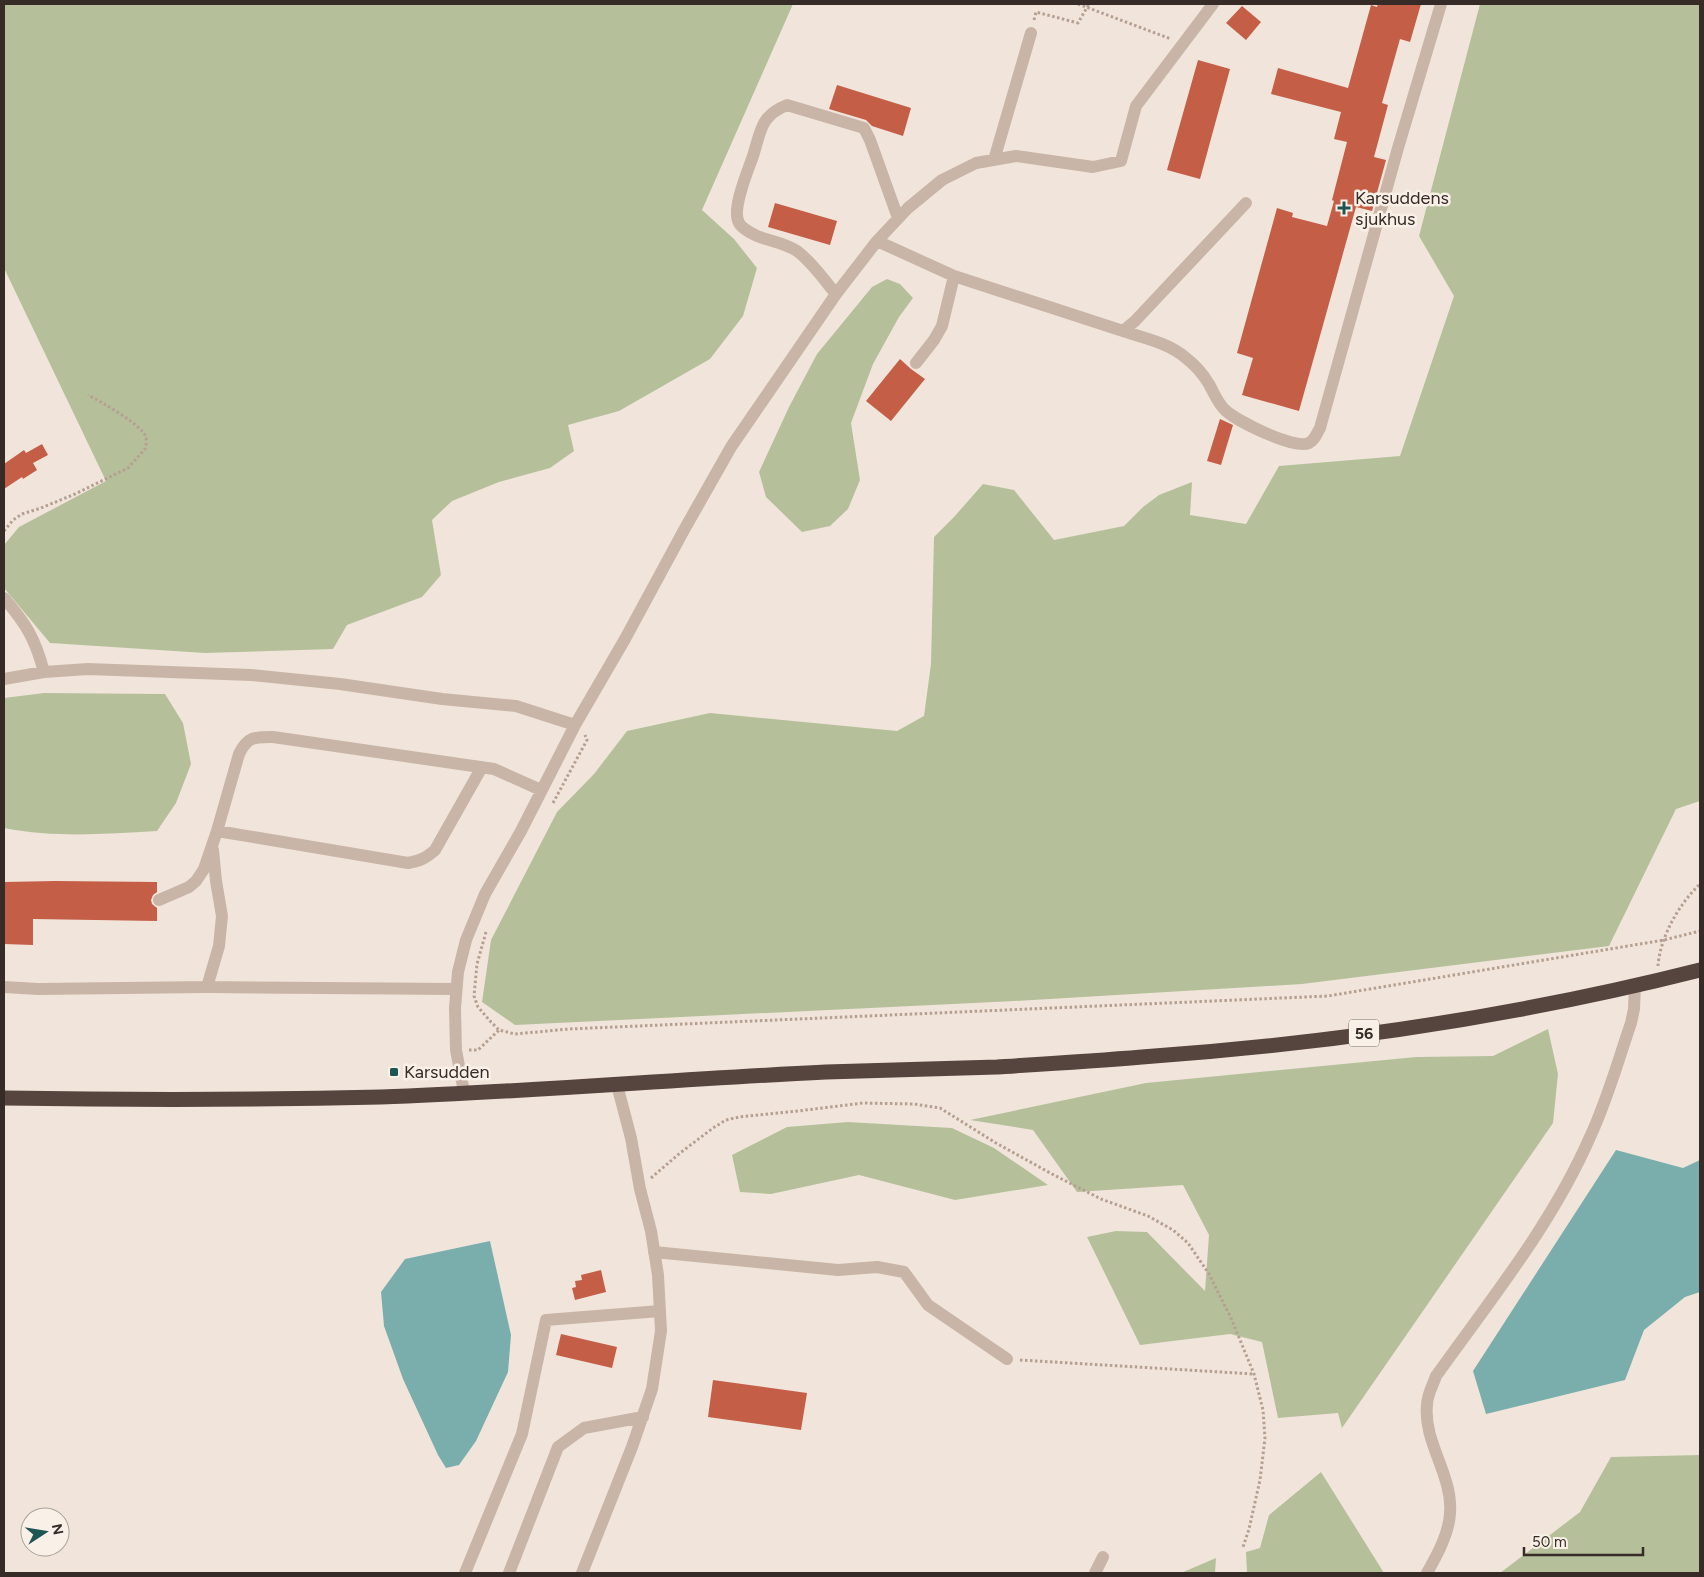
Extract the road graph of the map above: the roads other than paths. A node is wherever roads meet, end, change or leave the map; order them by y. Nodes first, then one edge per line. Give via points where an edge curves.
1 (1213, 4) edge
2 (1441, 4) edge
3 (1032, 33) road end
4 (994, 160) junction
5 (1246, 203) dead end
6 (898, 218) junction
7 (877, 241) junction
8 (954, 276) junction
9 (836, 294) junction
10 (1123, 331) junction
11 (916, 363) dead end
12 (4, 598) edge
13 (44, 672) junction
14 (4, 679) edge
15 (575, 725) junction
16 (482, 767) junction
17 (541, 790) junction
18 (217, 831) junction
19 (213, 845) junction
20 (159, 900) dead end
21 (1700, 970) edge
22 (1635, 986) junction
23 (4, 987) edge
24 (207, 987) junction
25 (456, 989) junction
26 (617, 1085) junction
27 (464, 1092) junction
28 (4, 1098) edge
29 (654, 1252) junction
30 (660, 1311) junction
31 (1007, 1359) road end
32 (642, 1417) junction
33 (1103, 1557) dead end
34 (465, 1573) edge
35 (509, 1573) edge
36 (582, 1573) edge
37 (1095, 1573) edge
38 (1427, 1573) edge

1 - 4 street via 1136,106 1121,161 1093,167 1016,156
2 - 10 street via 1316,437 1303,444 1288,442 1262,431 1226,410 1198,369 1185,357 1169,347
3 - 4 street
4 - 6 street via 976,163 942,180
5 - 10 street
6 - 7 street
6 - 9 street via 864,128 787,106 764,120 739,196 738,222 755,235 796,251
7 - 8 street
7 - 9 street
8 - 10 street
8 - 11 street via 942,326
9 - 15 street via 731,448
12 - 13 street via 28,629
13 - 14 street
13 - 15 street via 88,669 310,681 516,706
15 - 17 street
16 - 17 street
16 - 18 street via 435,850 417,862
16 - 18 street via 256,737 239,754
17 - 25 street via 485,894 466,940
18 - 19 street
19 - 20 street via 196,881
19 - 24 street via 222,916 219,946
21 - 22 highway, 56
22 - 26 highway, 56 via 1432,1024 1231,1049 998,1067 824,1072
22 - 38 street via 1631,1023 1591,1137 1572,1176 1510,1273 1436,1376 1430,1391 1426,1404 1427,1419 1449,1496 1450,1513 1447,1530
23 - 24 street
24 - 25 street
25 - 27 street via 456,1050
26 - 27 highway, 56
26 - 29 street
27 - 28 highway, 56 via 247,1100
29 - 30 street
29 - 31 street via 838,1270 877,1267 904,1272 928,1305
30 - 32 street via 661,1331 652,1389
30 - 34 street via 546,1320 522,1434
32 - 35 street via 584,1428 558,1447
32 - 36 street
33 - 37 street

